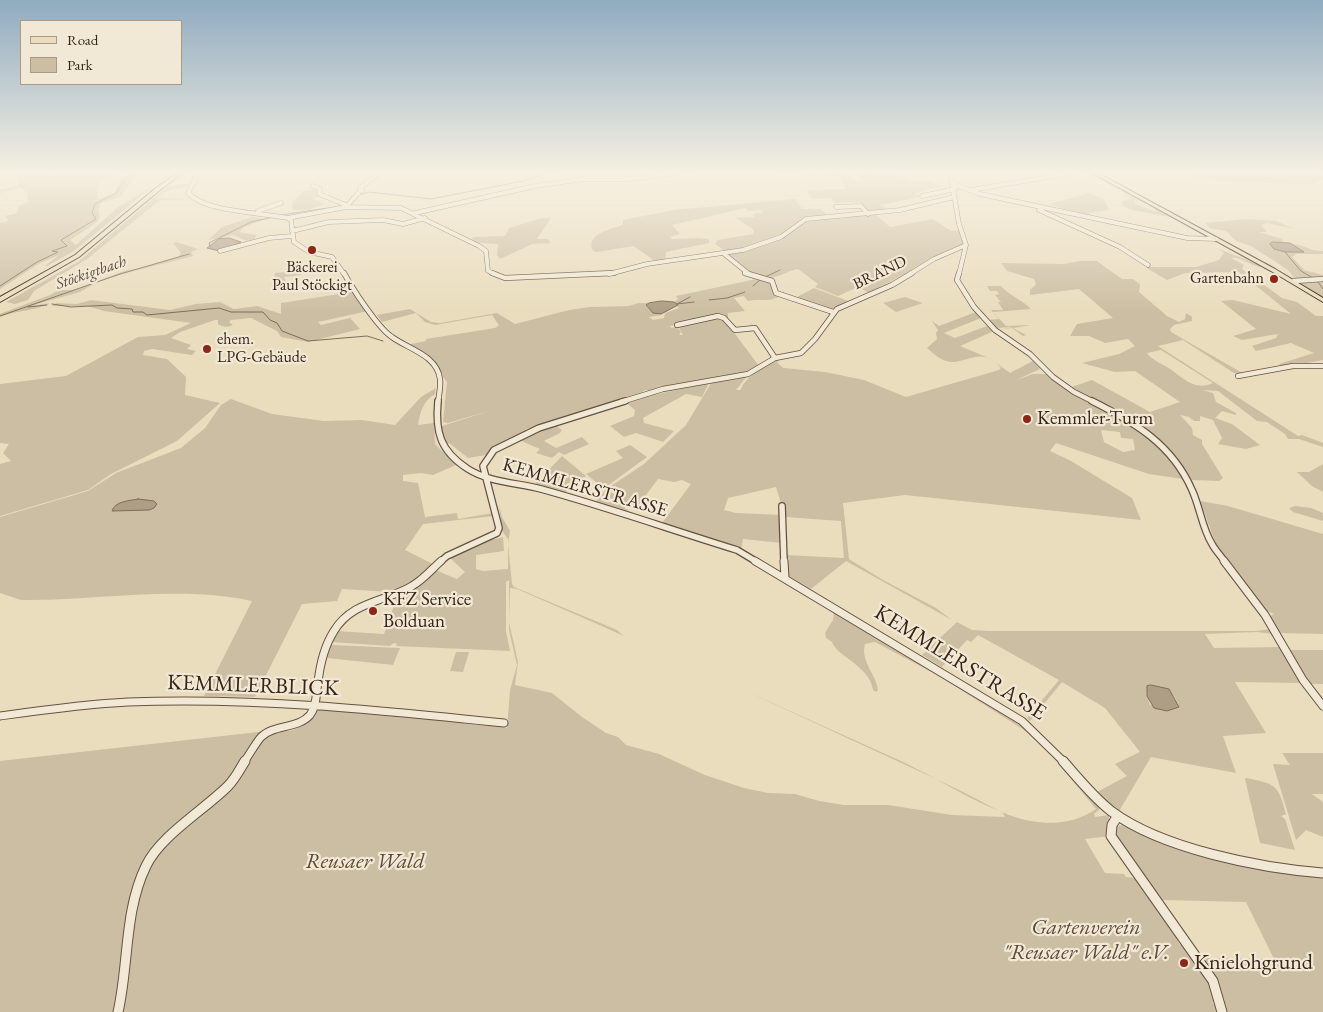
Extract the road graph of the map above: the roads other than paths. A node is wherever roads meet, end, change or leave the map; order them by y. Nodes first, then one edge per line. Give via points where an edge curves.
1 (117, 218) edge
2 (123, 218) edge
3 (288, 218) edge
4 (425, 218) joint
5 (816, 218) edge
6 (959, 218) edge
7 (1059, 218) edge
8 (1093, 218) edge
9 (1178, 218) edge
10 (292, 233) junction
11 (1214, 238) junction
12 (966, 245) junction
13 (220, 251) dead end
14 (723, 252) junction
15 (1148, 265) dead end
16 (1323, 279) edge
17 (1294, 282) junction
18 (0, 298) edge
19 (1323, 300) edge
20 (833, 312) junction
21 (677, 324) dead end
22 (775, 358) junction
23 (1323, 366) edge
24 (1238, 376) dead end
25 (486, 476) junction
26 (782, 506) dead end
27 (785, 578) junction
28 (314, 704) junction
29 (1323, 706) edge
30 (0, 716) edge
31 (504, 724) dead end
32 (1117, 817) junction
33 (1323, 873) edge
34 (118, 1012) edge
35 (1222, 1012) edge

1 - 18 highway via 71,256
2 - 18 highway via 77,256
3 - 10 street
4 - 10 street via 402,224 383,220 329,222
4 - 14 street via 479,246 486,251 488,271 510,278 610,274 648,264
5 - 14 street via 806,219 775,240 751,249
6 - 12 street
7 - 15 street via 1120,247
8 - 11 street via 1195,239
9 - 11 main road
10 - 13 street
10 - 25 street, KEMMLERSTRASSE via 294,242 309,252 337,261 353,290 391,337 430,361 440,378 438,437 443,446 468,469
11 - 17 main road
12 - 20 street, BRAND
12 - 29 street via 957,280 982,317 1074,392 1121,415 1150,434 1168,451 1192,489 1212,542
14 - 20 street via 745,273 772,281 776,293
16 - 17 street
17 - 19 main road
20 - 22 street, BRAND via 808,348
21 - 22 street via 718,316 736,330 755,328
22 - 25 street, BRAND via 755,372 642,395 531,431 488,455 483,466
23 - 24 street via 1294,366
25 - 27 street, KEMMLERSTRASSE via 534,487 720,543
25 - 28 street via 499,528 497,533 447,556 407,589 366,603 351,612 330,636
26 - 27 street
27 - 32 street, KEMMLERSTRASSE via 1022,721 1051,746
28 - 30 street, KEMMLERBLICK via 134,700 87,703
28 - 31 street, KEMMLERBLICK
28 - 34 street via 303,721 262,736 229,785 168,838 146,865 131,910 124,986
32 - 33 street, KEMMLERSTRASSE via 1164,838 1230,857 1288,870
32 - 35 street via 1111,836 1206,970

